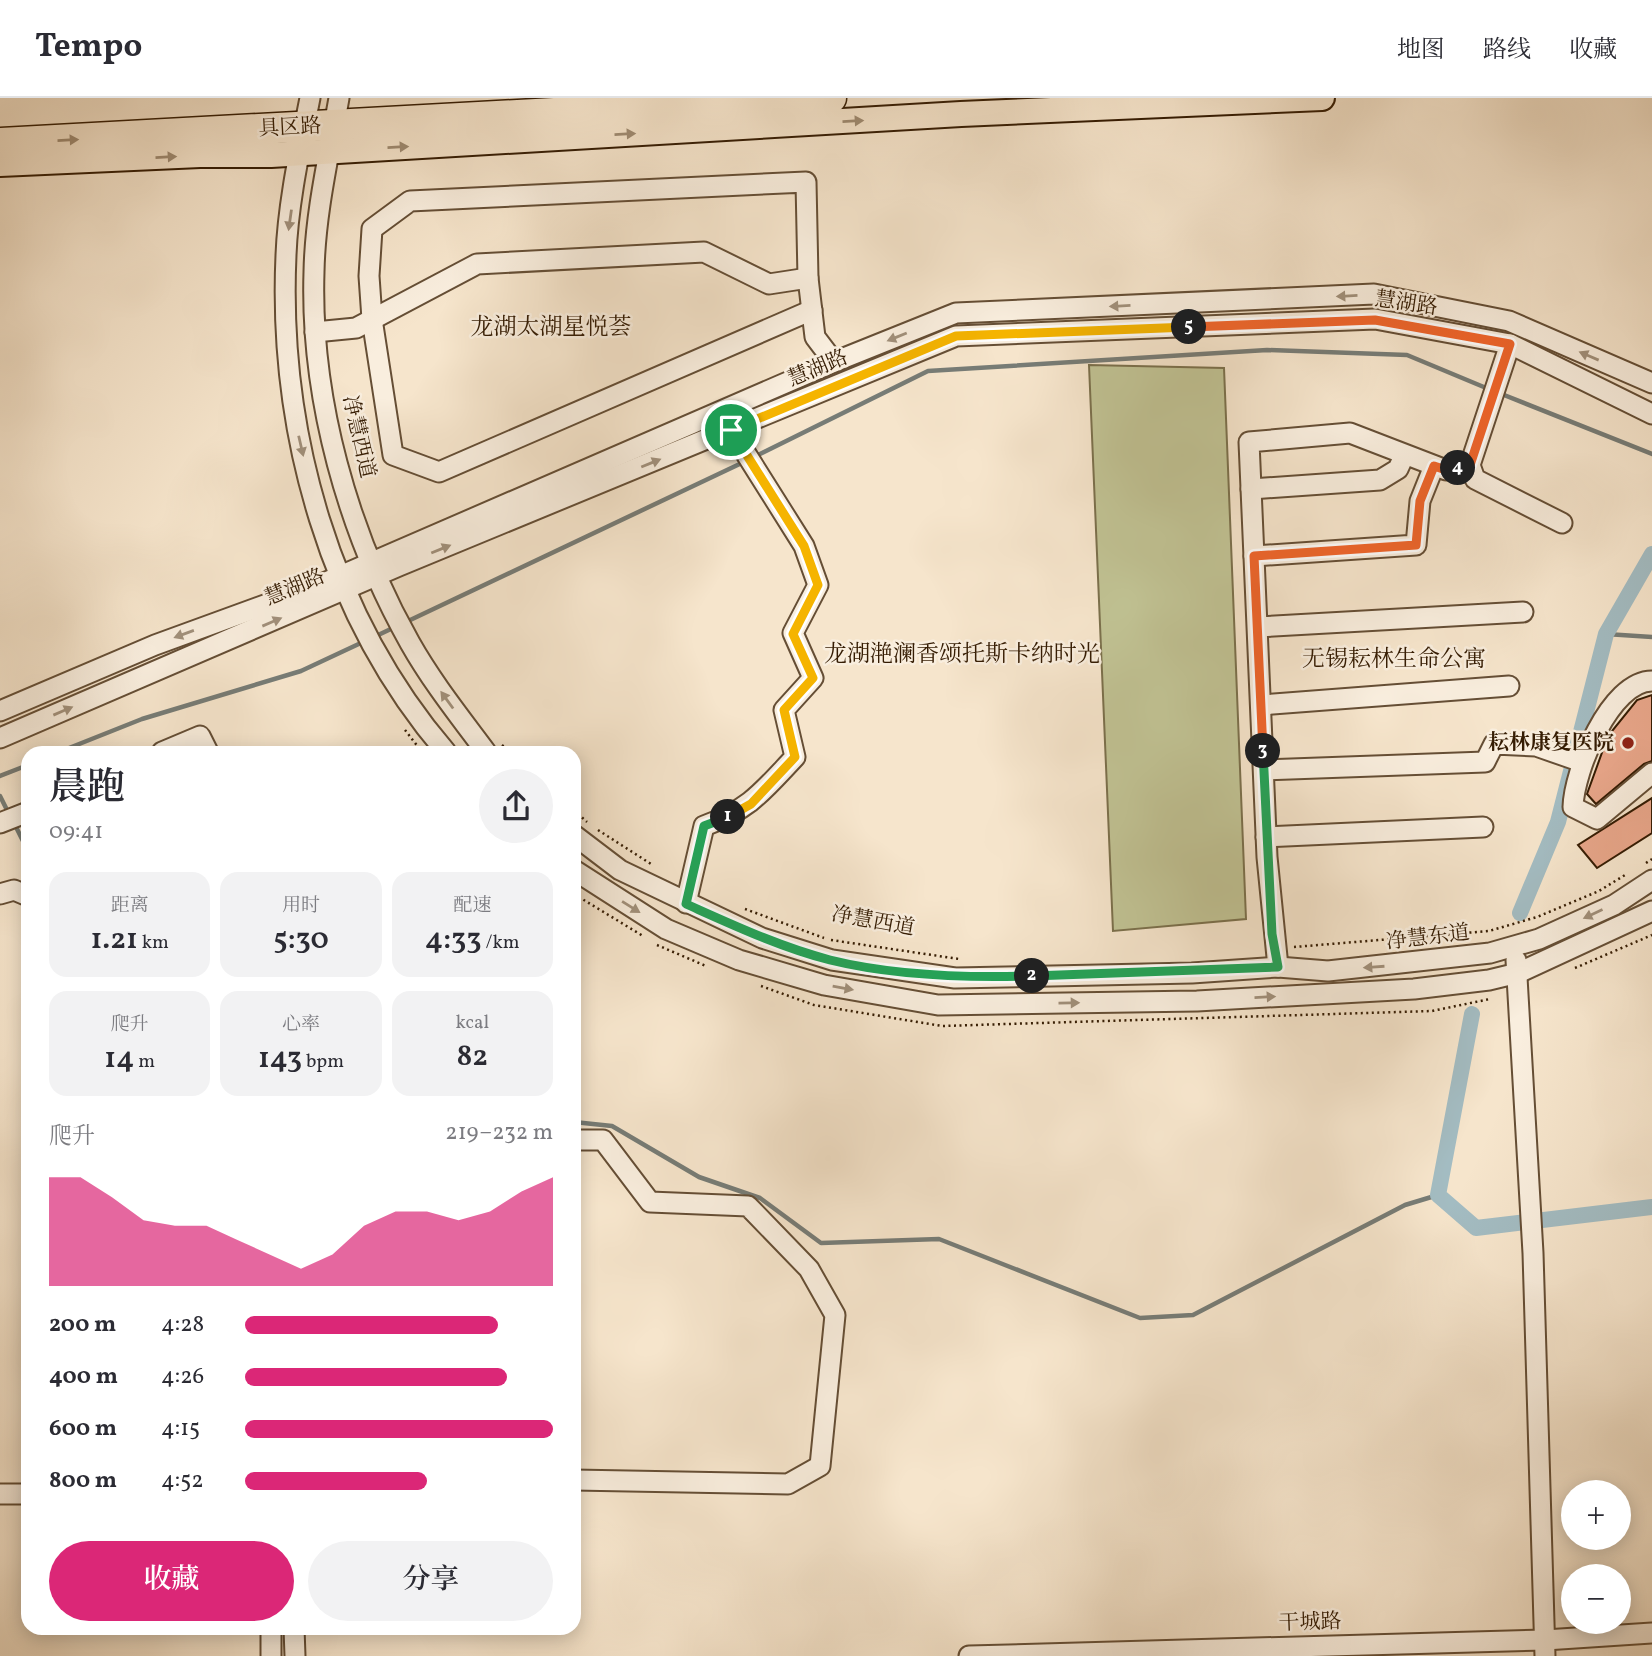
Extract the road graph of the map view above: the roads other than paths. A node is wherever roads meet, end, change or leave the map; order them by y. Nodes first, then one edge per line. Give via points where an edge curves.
1 (831, 98) edge
2 (1322, 98) edge
3 (334, 125) edge
4 (305, 126) edge
5 (0, 143) edge
6 (0, 164) edge
7 (808, 278) junction
8 (812, 310) junction
9 (372, 319) junction
10 (315, 332) junction
11 (1510, 344) junction
12 (834, 362) junction
13 (1652, 383) edge
14 (1652, 414) edge
15 (731, 430) junction
16 (1404, 456) junction
17 (1470, 465) junction
18 (1434, 466) junction
19 (1251, 489) junction
20 (1562, 523) dead end
21 (1254, 556) junction
22 (375, 568) junction
23 (343, 583) junction
24 (1523, 612) dead end
25 (1258, 627) junction
26 (1652, 681) edge
27 (1509, 686) dead end
28 (1261, 705) junction
29 (0, 711) edge
30 (0, 738) edge
31 (176, 746) edge
32 (205, 746) edge
33 (441, 746) edge
34 (482, 746) edge
35 (1574, 760) junction
36 (1264, 770) junction
37 (1652, 773) edge
38 (1483, 827) dead end
39 (1266, 837) junction
40 (581, 840) edge
41 (1647, 873) edge
42 (581, 880) edge
43 (21, 893) edge
44 (0, 894) edge
45 (686, 904) junction
46 (1652, 911) edge
47 (1514, 949) junction
48 (1276, 958) junction
49 (1192, 973) joint
50 (1518, 973) junction
51 (581, 1140) edge
52 (581, 1480) edge
53 (0, 1494) edge
54 (21, 1494) edge
55 (1652, 1633) edge
56 (271, 1635) edge
57 (294, 1635) edge
58 (1545, 1648) edge
59 (271, 1656) edge
60 (295, 1656) edge
61 (969, 1656) edge

1 - 3 highway, 具区路
3 -> 2 main road via 961,114
3 - 4 highway, 具区路
3 - 10 street, 净慧西道 via 313,270
5 -> 4 highway, 具区路
6 -> 4 main road
4 -> 23 street via 286,253 290,381 311,490
7 - 8 street
7 - 9 street via 769,284 704,252 477,264
7 - 9 street via 806,182 410,201 372,229
8 - 9 street via 439,472 393,455
8 - 12 street via 815,337
9 - 10 street via 356,328
10 - 22 street, 净慧西道 via 330,439
11 - 14 street, 慧湖路
11 - 15 street, 慧湖路 via 1375,320 956,336
11 - 17 street
13 -> 12 street, 慧湖路 via 1509,321 1374,294 956,313
12 - 22 street, 慧湖路
22 -> 15 street, 慧湖路
15 - 45 street via 804,546 818,585 793,634 813,678 784,710 795,757 751,804 704,826
16 - 18 street
16 - 19 street via 1398,468 1380,480
16 - 19 street via 1350,433 1249,442
17 - 18 street via 1446,470
17 - 20 street via 1475,479
18 - 21 street via 1420,501 1416,545
19 - 21 street
21 - 25 street
22 - 23 street, 慧湖路
34 -> 22 street, 净慧西道 via 411,645
23 -> 29 street, 慧湖路 via 155,645
30 -> 23 street, 慧湖路
23 - 33 street via 382,658
24 - 25 street
25 - 28 street
26 - 35 street via 1642,681 1624,693
27 - 28 street
28 - 36 street
31 - 32 street via 200,736
35 - 36 street via 1536,747 1494,744 1485,762
35 - 37 street via 1573,807 1597,819
36 - 39 street
38 - 39 street
39 - 48 street
40 - 45 street, 净慧西道 via 620,870
41 -> 47 street, 净慧东道 via 1614,905
42 -> 50 street via 666,929 739,960 824,985 937,1005 1197,1001 1414,989
43 - 44 street
45 - 49 street, 净慧西道 via 762,938 832,960 955,978
46 - 50 street
47 -> 48 street, 净慧东道 via 1328,971
47 - 50 street
48 - 49 street, 净慧东道
50 - 58 street via 1533,1253
51 - 52 street via 603,1140 650,1202 748,1206 809,1269 835,1315 820,1466 788,1484
53 - 54 street
55 - 58 street, 干城路
56 - 59 street
57 - 60 street
58 - 61 street, 干城路

